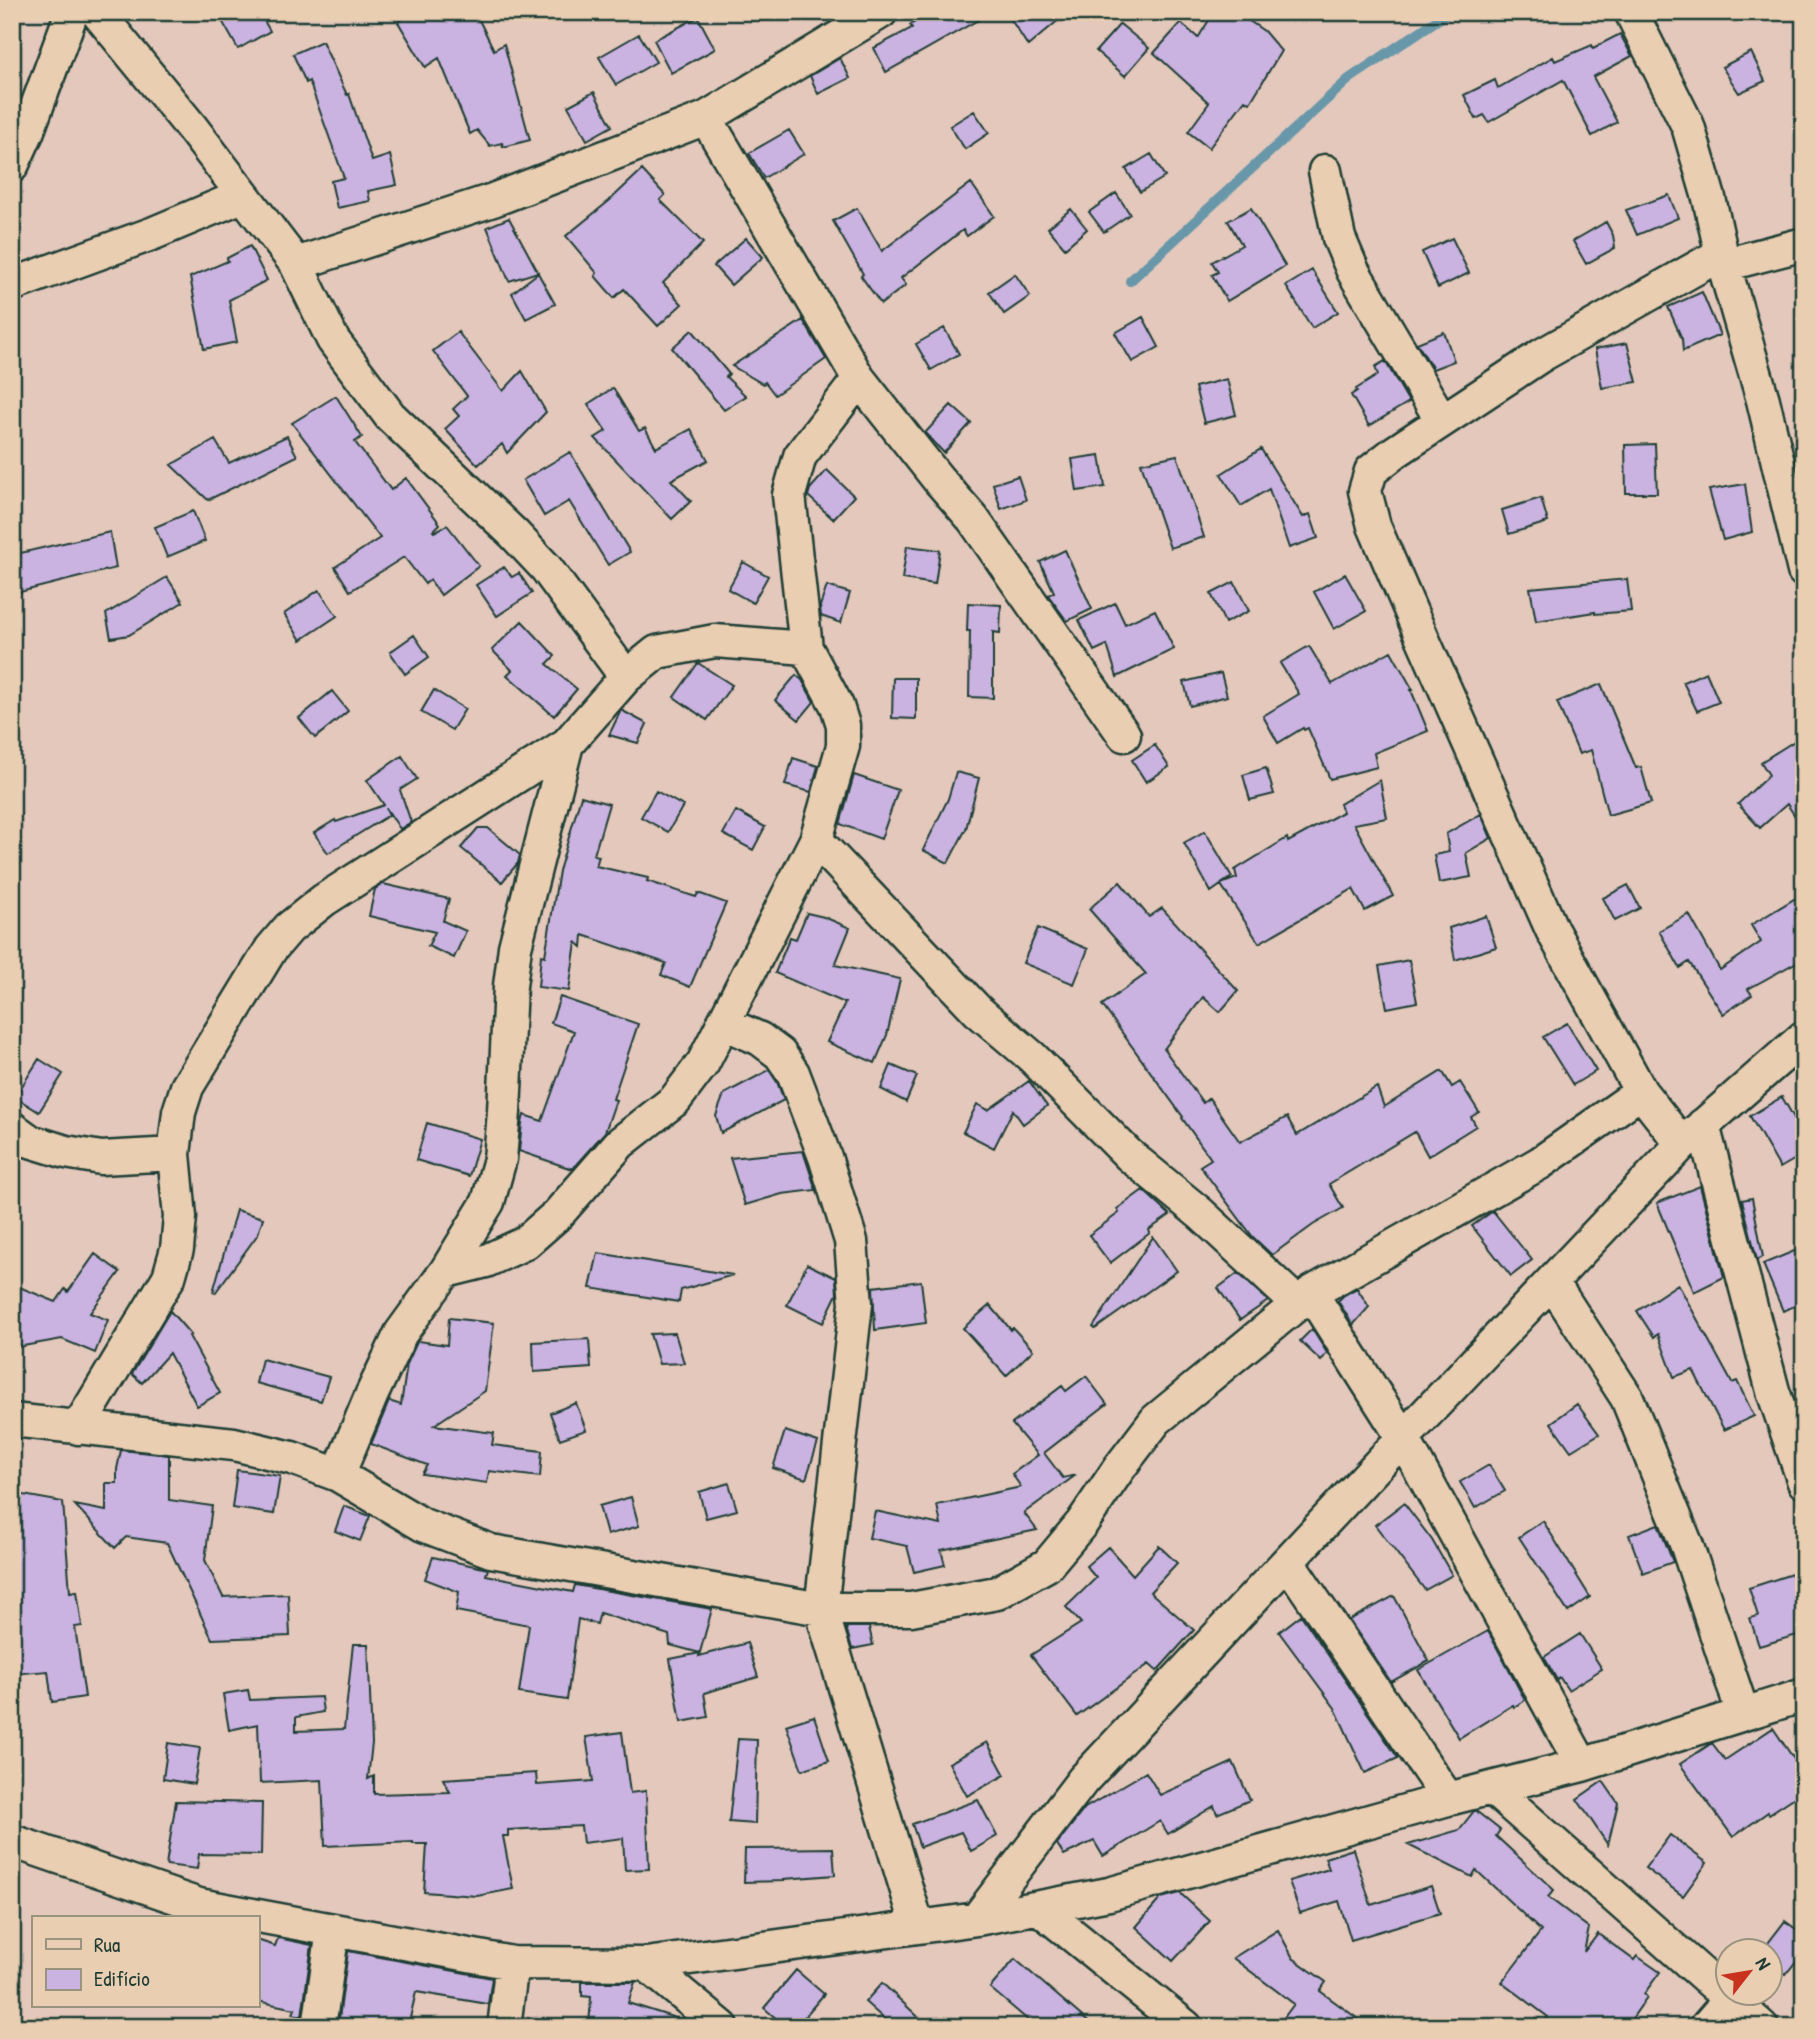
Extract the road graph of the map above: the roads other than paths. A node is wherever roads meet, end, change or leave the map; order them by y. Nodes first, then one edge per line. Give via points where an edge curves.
1 (72, 12) edge
2 (97, 12) edge
3 (881, 12) edge
4 (1631, 12) edge
5 (706, 118) junction
6 (12, 166) edge
7 (1325, 171) dead end
8 (242, 196) junction
9 (1804, 244) edge
10 (1722, 259) junction
11 (296, 264) junction
12 (12, 285) edge
13 (859, 379) junction
14 (1442, 421) junction
15 (1804, 571) edge
16 (806, 648) junction
17 (626, 677) junction
18 (1124, 735) dead end
19 (567, 744) junction
20 (816, 840) junction
21 (724, 1023) junction
22 (1804, 1037) edge
23 (1641, 1092) junction
24 (12, 1128) edge
25 (1692, 1135) junction
26 (174, 1154) junction
27 (446, 1271) junction
28 (1552, 1282) junction
29 (1304, 1298) junction
30 (12, 1420) edge
31 (78, 1428) junction
32 (1404, 1438) junction
33 (338, 1475) junction
34 (1804, 1482) edge
35 (1288, 1562) junction
36 (821, 1609) junction
37 (1799, 1702) edge
38 (1743, 1714) junction
39 (1582, 1765) junction
40 (1493, 1788) junction
41 (1448, 1799) junction
42 (12, 1841) edge
43 (1039, 1908) junction
44 (258, 1916) edge
45 (259, 1916) edge
46 (977, 1919) junction
47 (918, 1927) junction
48 (332, 1930) junction
49 (512, 1962) junction
50 (646, 1965) junction
51 (1714, 1983) edge
52 (1722, 2008) edge
53 (1742, 2008) edge
54 (319, 2027) edge
55 (504, 2027) edge
56 (722, 2027) edge
57 (1186, 2027) edge
58 (1706, 2027) edge
59 (1762, 2027) edge

1 - 6 street
2 - 8 street
3 - 5 street
4 - 10 street via 1688,126
5 - 11 street via 493,200
5 - 13 street
7 - 14 street via 1339,238 1353,271
8 - 11 street
8 - 12 street
9 - 10 street
10 - 14 street via 1542,355
10 - 15 street via 1763,400
11 - 17 street via 333,340 390,416 546,568
13 - 16 street via 800,456 789,495
13 - 18 street via 973,519
14 - 23 street via 1371,471 1365,491 1374,526 1552,930
16 - 17 street via 715,641 657,652
16 - 20 street via 843,725 843,746
17 - 19 street
19 - 26 street via 289,928 271,949 187,1087
19 - 27 street via 515,947 500,1159 488,1202
20 - 21 street
20 - 29 street via 978,1011 1032,1057 1129,1155
21 - 27 street via 703,1063 675,1100 620,1143 558,1214 525,1243 486,1261
21 - 36 street via 760,1039 780,1054 793,1073 851,1241 856,1304
22 - 25 street
23 - 25 street
23 - 29 street via 1540,1163
24 - 26 street via 30,1141 101,1158
25 - 28 street
25 - 34 street
26 - 31 street via 180,1217 169,1278
27 - 33 street via 401,1333
28 - 32 street
28 - 38 street via 1627,1398 1687,1546
29 - 32 street
29 - 36 street via 1156,1420 1047,1565 997,1593 911,1609
30 - 31 street
31 - 33 street via 234,1444
32 - 35 street
32 - 39 street
33 - 36 street via 423,1525 491,1551
35 - 41 street
35 - 46 street via 1083,1780
36 - 47 street
37 - 38 street
38 - 39 street
39 - 40 street
40 - 41 street
40 - 51 street
41 - 43 street via 1109,1894
42 - 44 street via 200,1905
43 - 46 street
43 - 57 street
45 - 48 street
46 - 47 street
47 - 50 street
48 - 49 street
48 - 54 street
49 - 50 street
49 - 55 street
50 - 56 street
52 - 58 street
53 - 59 street

